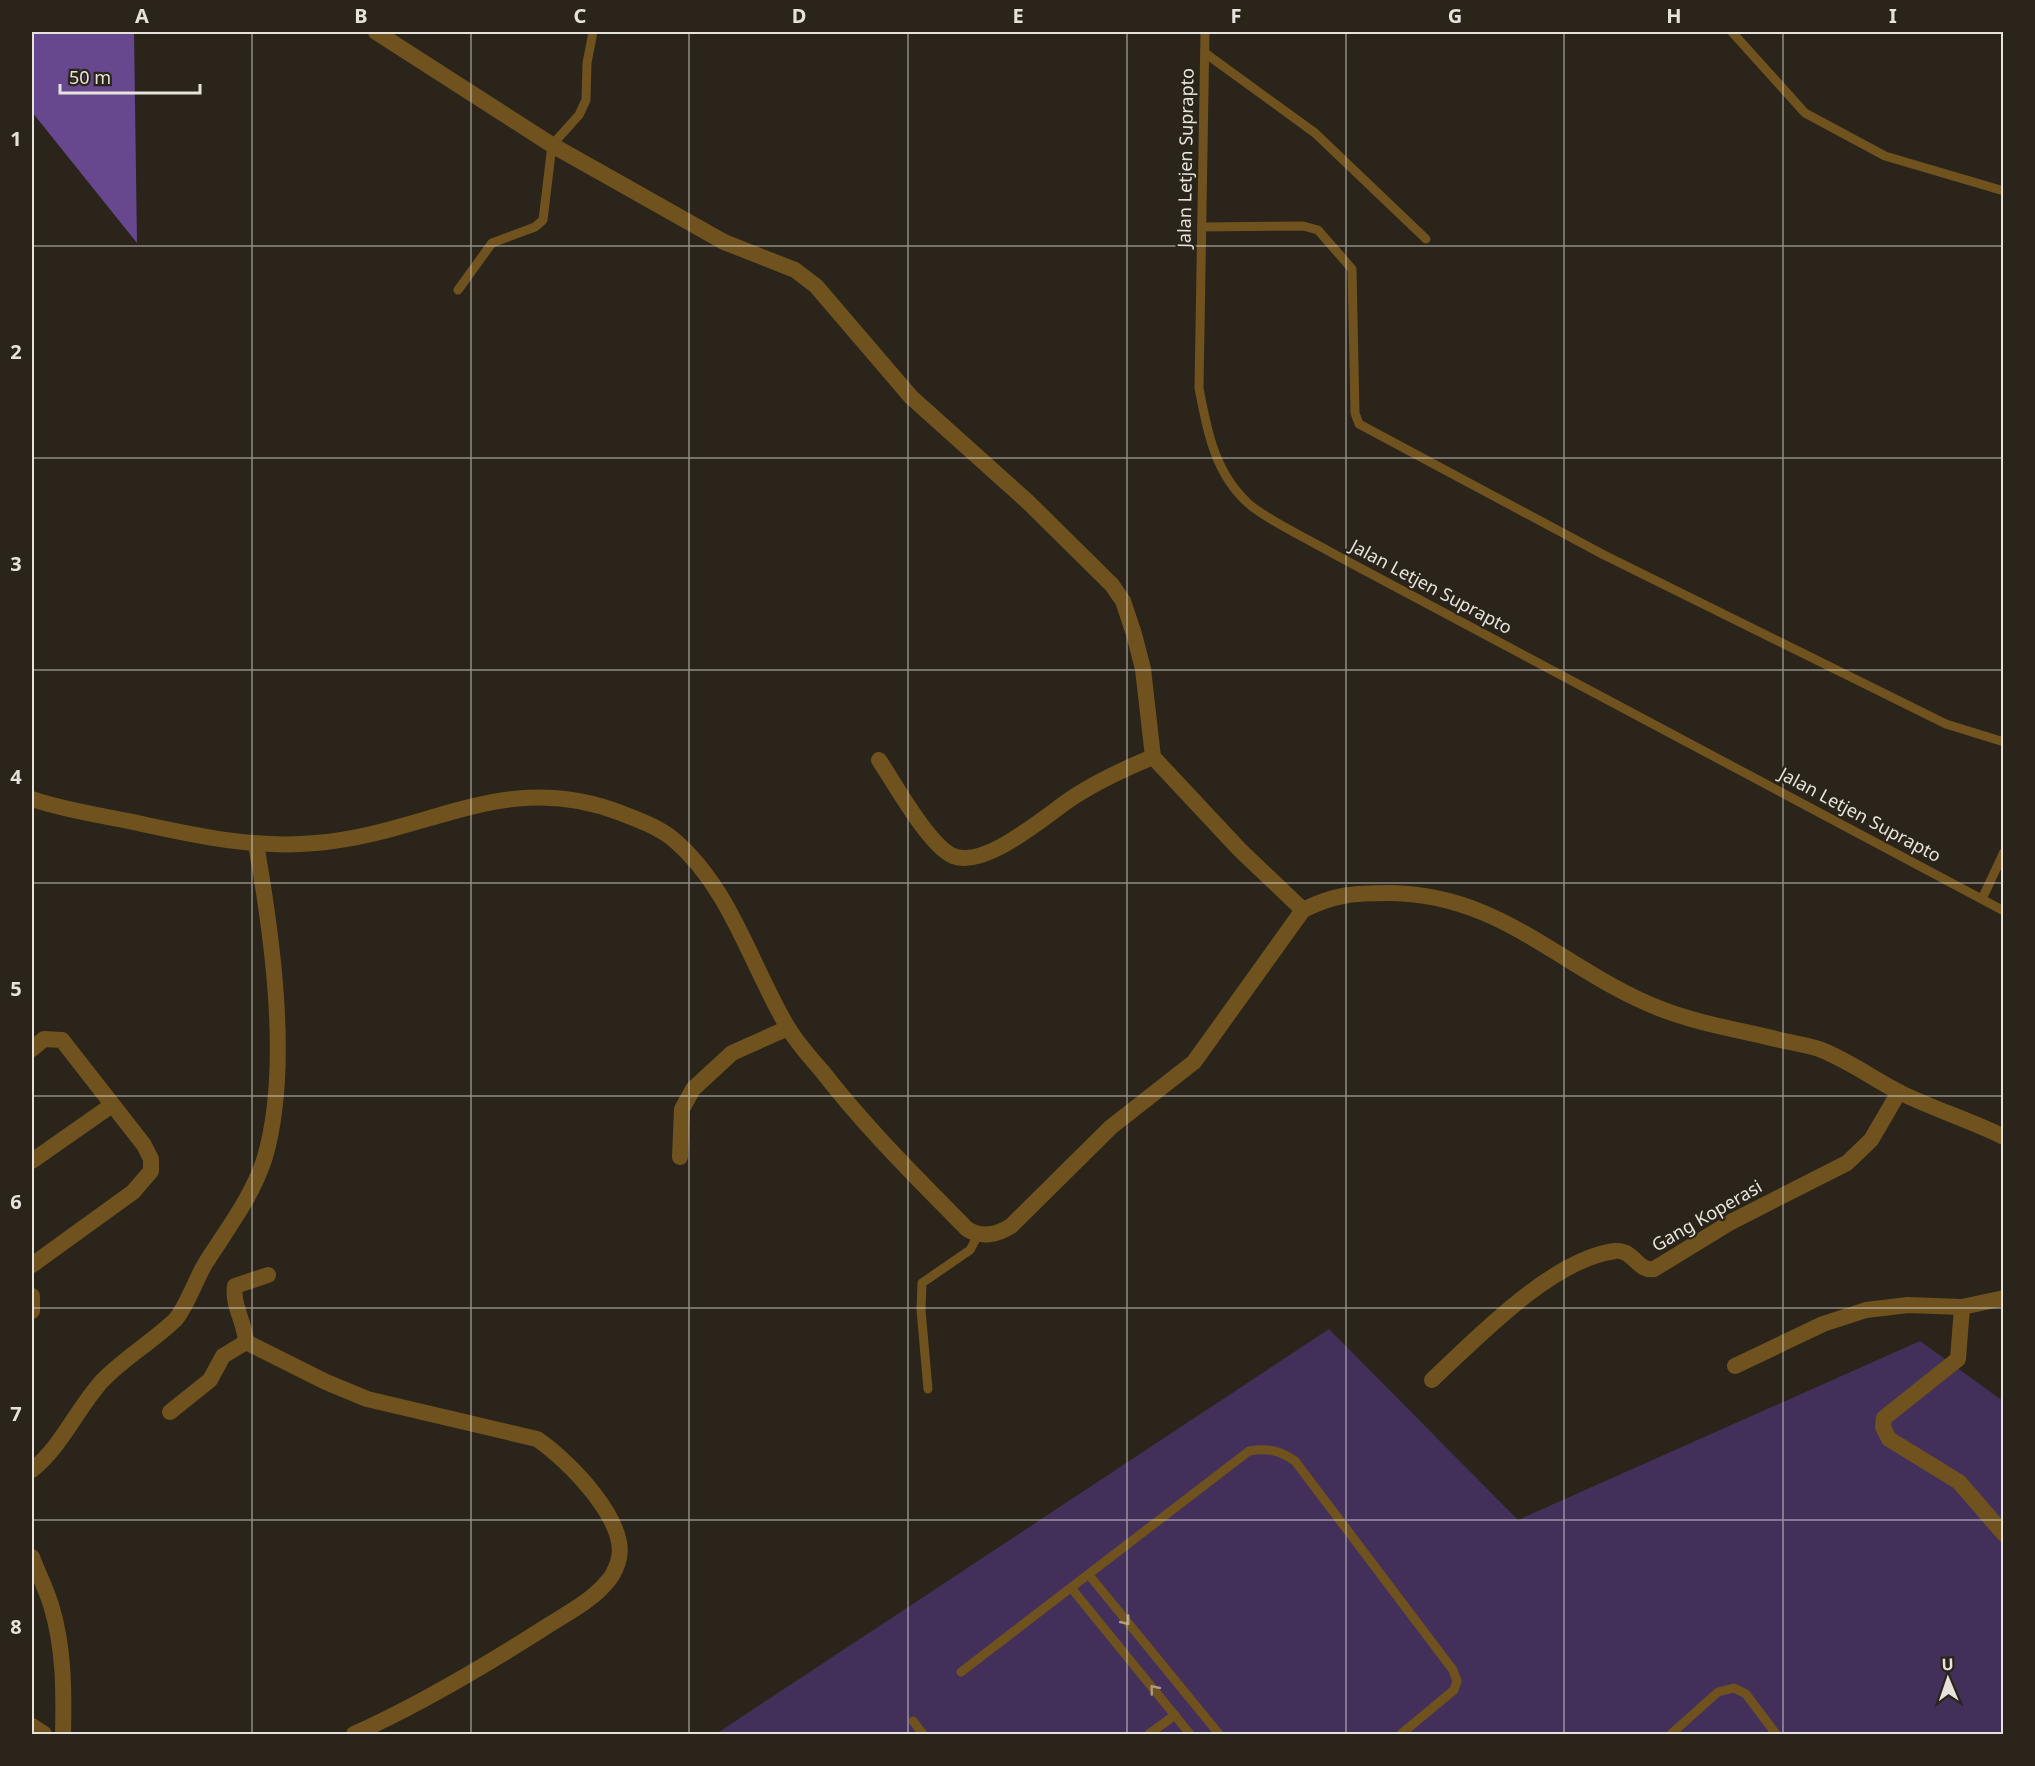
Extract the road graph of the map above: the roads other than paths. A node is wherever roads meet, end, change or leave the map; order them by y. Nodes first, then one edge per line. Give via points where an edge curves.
1 (376, 32) edge
2 (593, 32) edge
3 (1205, 32) edge
4 (1732, 32) edge
5 (1204, 53) junction
6 (552, 145) junction
7 (2004, 191) edge
8 (1202, 227) junction
9 (1426, 239) dead end
10 (458, 290) dead end
11 (2004, 742) edge
12 (1153, 757) junction
13 (879, 760) dead end
14 (32, 799) edge
15 (256, 844) junction
16 (2004, 852) edge
17 (1982, 899) junction
18 (1303, 910) junction
19 (2004, 911) edge
20 (788, 1028) junction
21 (32, 1049) edge
22 (1899, 1092) junction
23 (112, 1105) junction
24 (2004, 1137) edge
25 (680, 1157) dead end
26 (32, 1161) edge
27 (978, 1235) junction
28 (32, 1265) edge
29 (268, 1275) dead end
30 (32, 1296) edge
31 (2004, 1298) edge
32 (1962, 1307) junction
33 (32, 1311) edge
34 (246, 1342) junction
35 (1735, 1366) dead end
36 (1432, 1380) dead end
37 (928, 1389) dead end
38 (170, 1412) dead end
39 (32, 1470) edge
40 (2004, 1534) edge
41 (32, 1557) edge
42 (1089, 1575) junction
43 (1072, 1589) junction
44 (961, 1672) dead end
45 (1175, 1715) junction
46 (913, 1721) dead end
47 (32, 1726) edge
48 (44, 1734) edge
49 (63, 1734) edge
50 (354, 1734) edge
51 (923, 1734) edge
52 (1149, 1734) edge
53 (1190, 1734) edge
54 (1219, 1734) edge
55 (1401, 1734) edge
56 (1671, 1734) edge
57 (1776, 1734) edge

1 - 6 street
2 - 6 lane via 586,100 579,115
3 - 5 lane, Jalan Letjen Suprapto
4 - 7 lane via 1805,113 1885,156
5 - 8 lane, Jalan Letjen Suprapto
5 - 9 lane via 1314,133
6 - 10 lane via 543,220 535,227 492,243
6 - 12 street via 724,242 795,270 816,286 911,397 1028,502 1112,585 1124,601 1143,669
8 - 11 lane via 1303,226 1318,230 1352,269 1355,413 1359,424 1604,555 1946,724
8 - 17 lane, Jalan Letjen Suprapto via 1199,388 1206,430 1215,456 1250,505 1332,553
12 - 13 street via 1075,796 1014,839 988,852 963,858 945,851 936,842
12 - 18 street
14 - 15 street via 156,827
15 - 20 street via 317,843 362,835 519,797 566,798 601,805 643,821 692,856 713,883
15 - 39 street via 273,967 277,1057 265,1156 245,1203 176,1318 101,1382 49,1456
16 - 17 lane
17 - 19 lane, Jalan Letjen Suprapto
18 - 22 street via 1344,894 1413,893 1449,899 1527,933 1584,970 1660,1008 1701,1023 1818,1048
18 - 27 street via 1194,1062 1111,1126 1011,1226 1002,1232
20 - 25 street via 732,1053 693,1089 682,1109
20 - 27 street via 856,1115 967,1229
21 - 23 street via 44,1039 62,1040
22 - 24 street
22 - 36 street, Gang Koperasi via 1871,1140 1848,1164 1731,1222 1654,1269 1644,1268 1627,1252 1617,1251 1592,1257 1561,1272 1504,1313
23 - 26 street
23 - 28 street via 144,1145 151,1159 151,1171 133,1192
27 - 37 lane via 964,1256 922,1283
29 - 34 street via 235,1286 235,1302
30 - 33 street
31 - 32 street
32 - 35 street via 1908,1305 1866,1310 1822,1324
32 - 40 street via 1959,1358 1884,1418 1883,1427 1889,1439 1959,1482
34 - 38 street via 223,1356 210,1380
34 - 50 street via 367,1399 537,1439 558,1453 594,1494 615,1528 621,1549 618,1564 607,1582 568,1612 492,1661
41 - 49 street via 58,1636
42 - 43 lane
42 -> 54 lane
42 - 55 lane via 1249,1451 1280,1451 1295,1461 1457,1681 1454,1690
43 - 44 lane
45 -> 43 lane
45 - 52 lane
45 - 53 lane
46 - 51 lane
47 - 48 street
56 - 57 lane via 1718,1692 1734,1688 1746,1694

